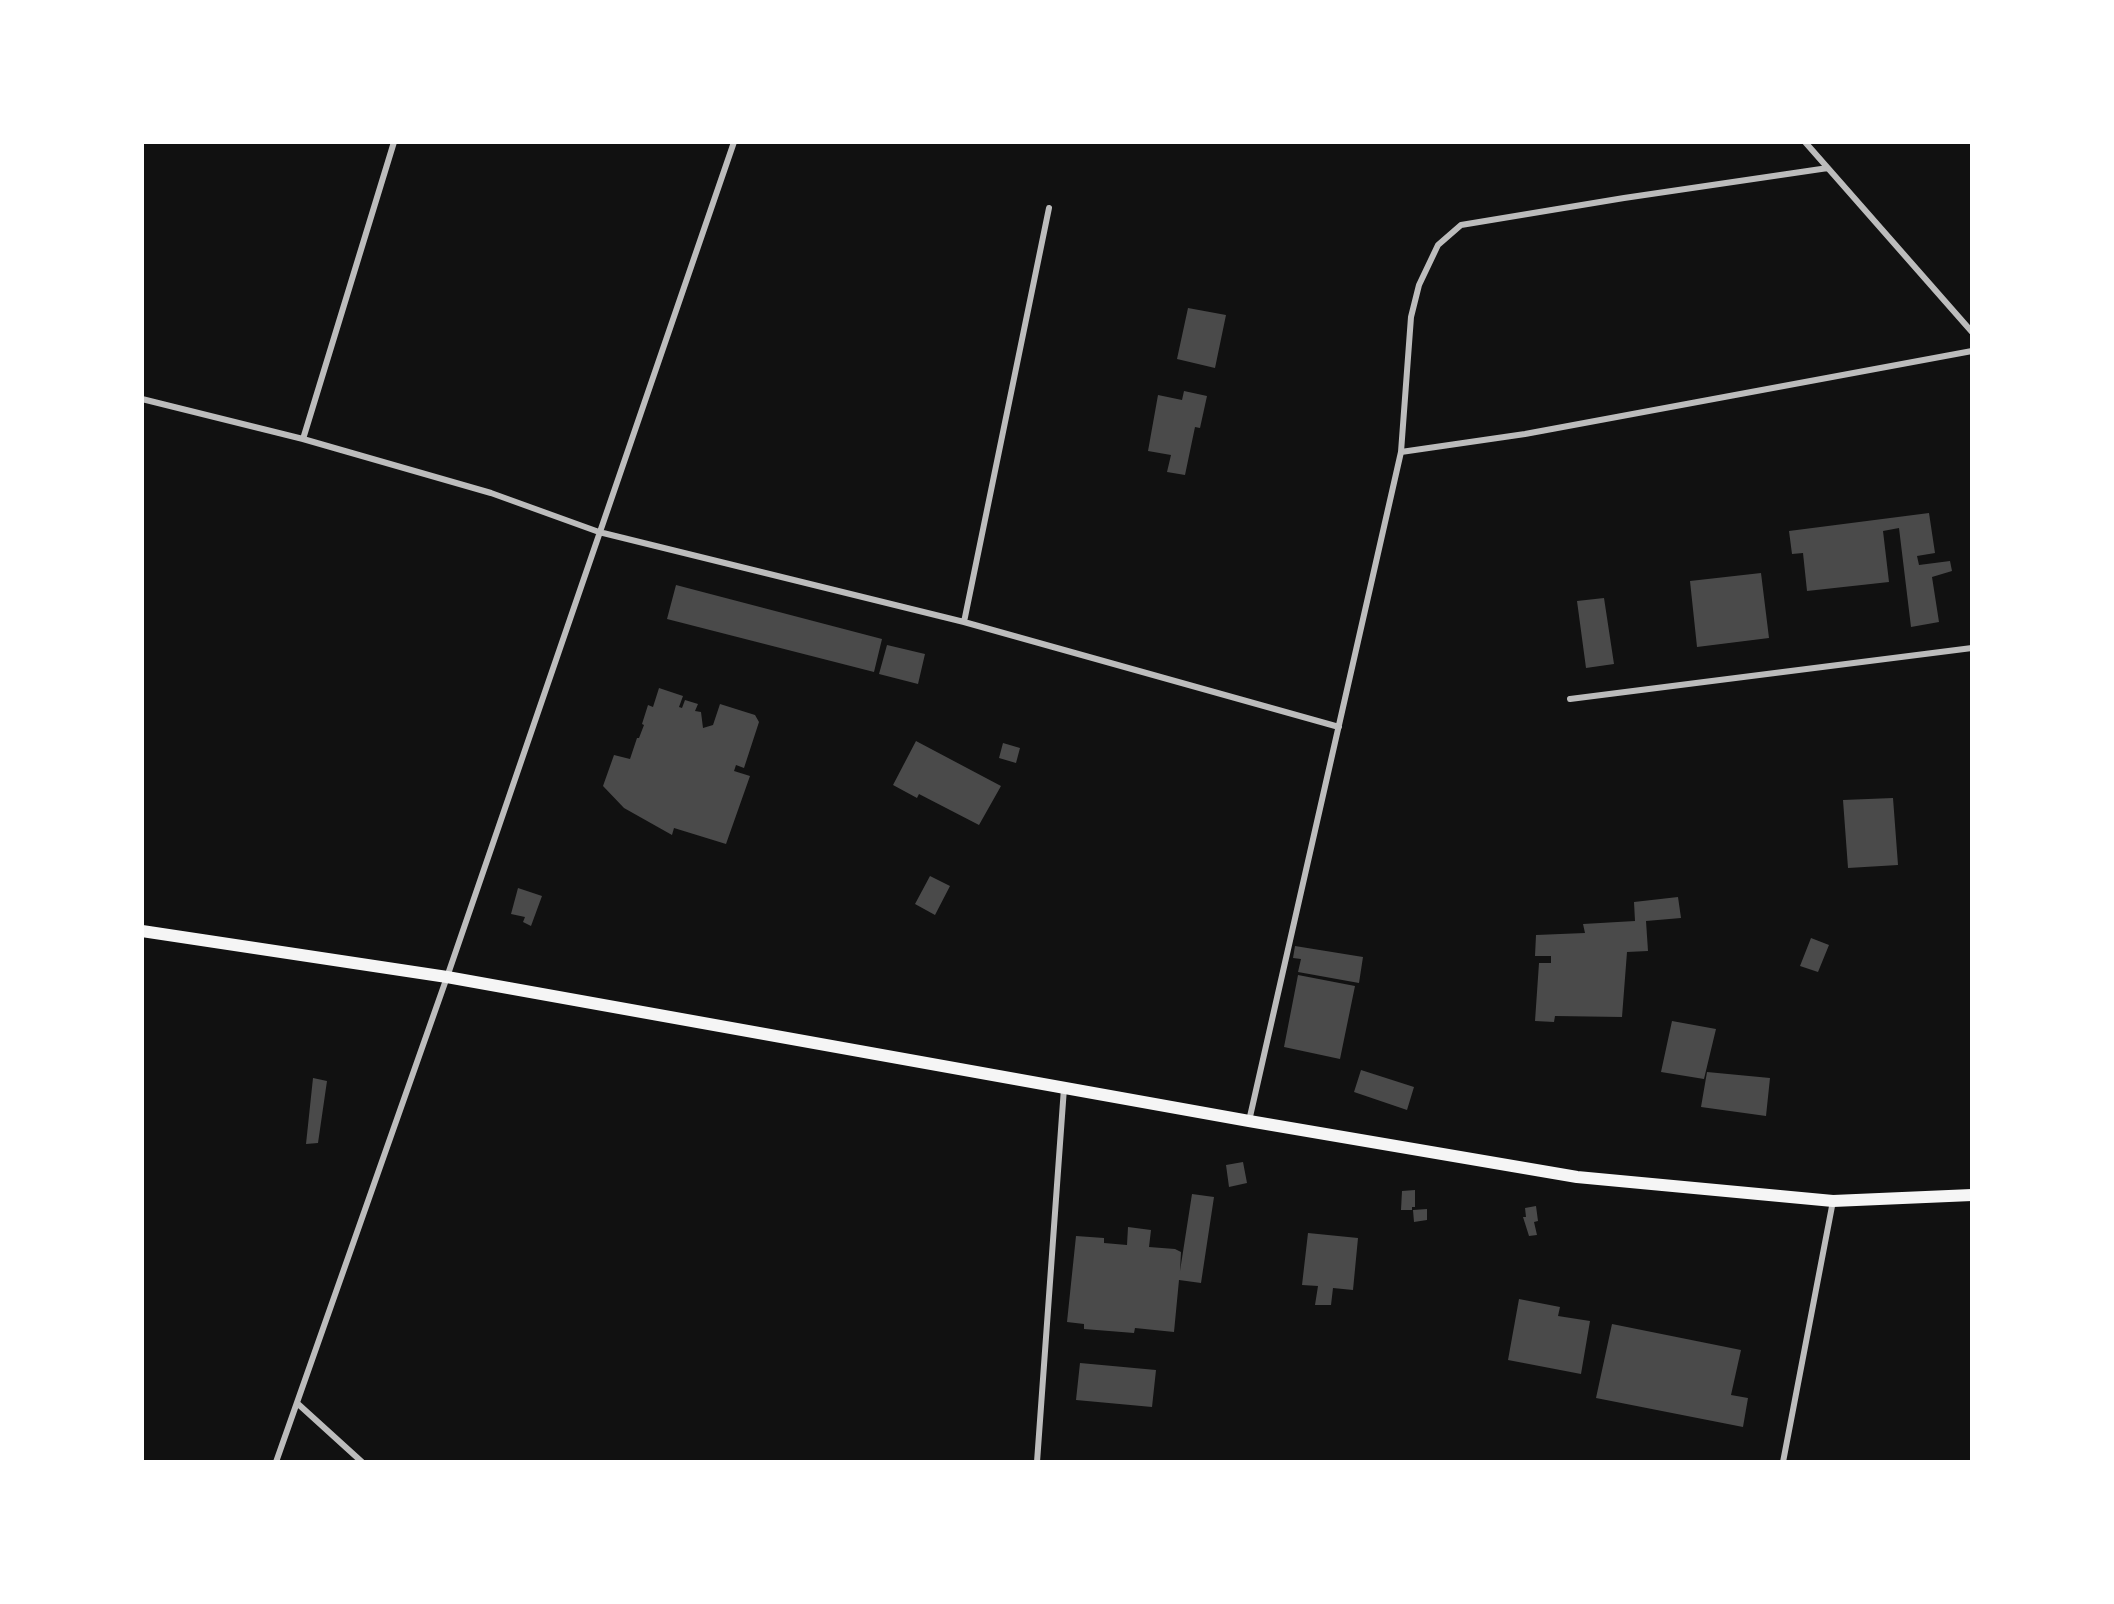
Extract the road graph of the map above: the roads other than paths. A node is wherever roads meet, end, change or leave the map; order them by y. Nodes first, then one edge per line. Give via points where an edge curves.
1 (394, 142) edge
2 (734, 142) edge
3 (1805, 142) edge
4 (1828, 168) junction
5 (1048, 208) dead end
6 (1971, 332) edge
7 (1971, 351) edge
8 (142, 399) edge
9 (303, 439) junction
10 (1401, 452) junction
11 (599, 532) junction
12 (964, 622) junction
13 (1971, 648) edge
14 (1570, 699) dead end
15 (1339, 727) junction
16 (142, 931) edge
17 (447, 977) junction
18 (1064, 1088) junction
19 (1249, 1121) junction
20 (1971, 1195) edge
21 (1833, 1201) junction
22 (297, 1403) junction
23 (276, 1461) edge
24 (362, 1461) edge
25 (1037, 1461) edge
26 (1783, 1461) edge

1 - 9 street
2 - 11 street
3 - 4 street
4 - 6 street
4 - 10 street via 1461,225 1438,245 1419,285 1408,342
5 - 12 street
7 - 10 street via 1525,434
8 - 9 street
9 - 11 street via 491,493
10 - 15 street
11 - 12 street
11 - 17 street
12 - 15 street
13 - 14 street
15 - 19 street
16 - 17 main road
17 - 18 main road
17 - 22 street
18 - 19 main road
18 - 25 street
19 - 21 main road via 1577,1178
20 - 21 main road
21 - 26 street
22 - 23 street
22 - 24 street

